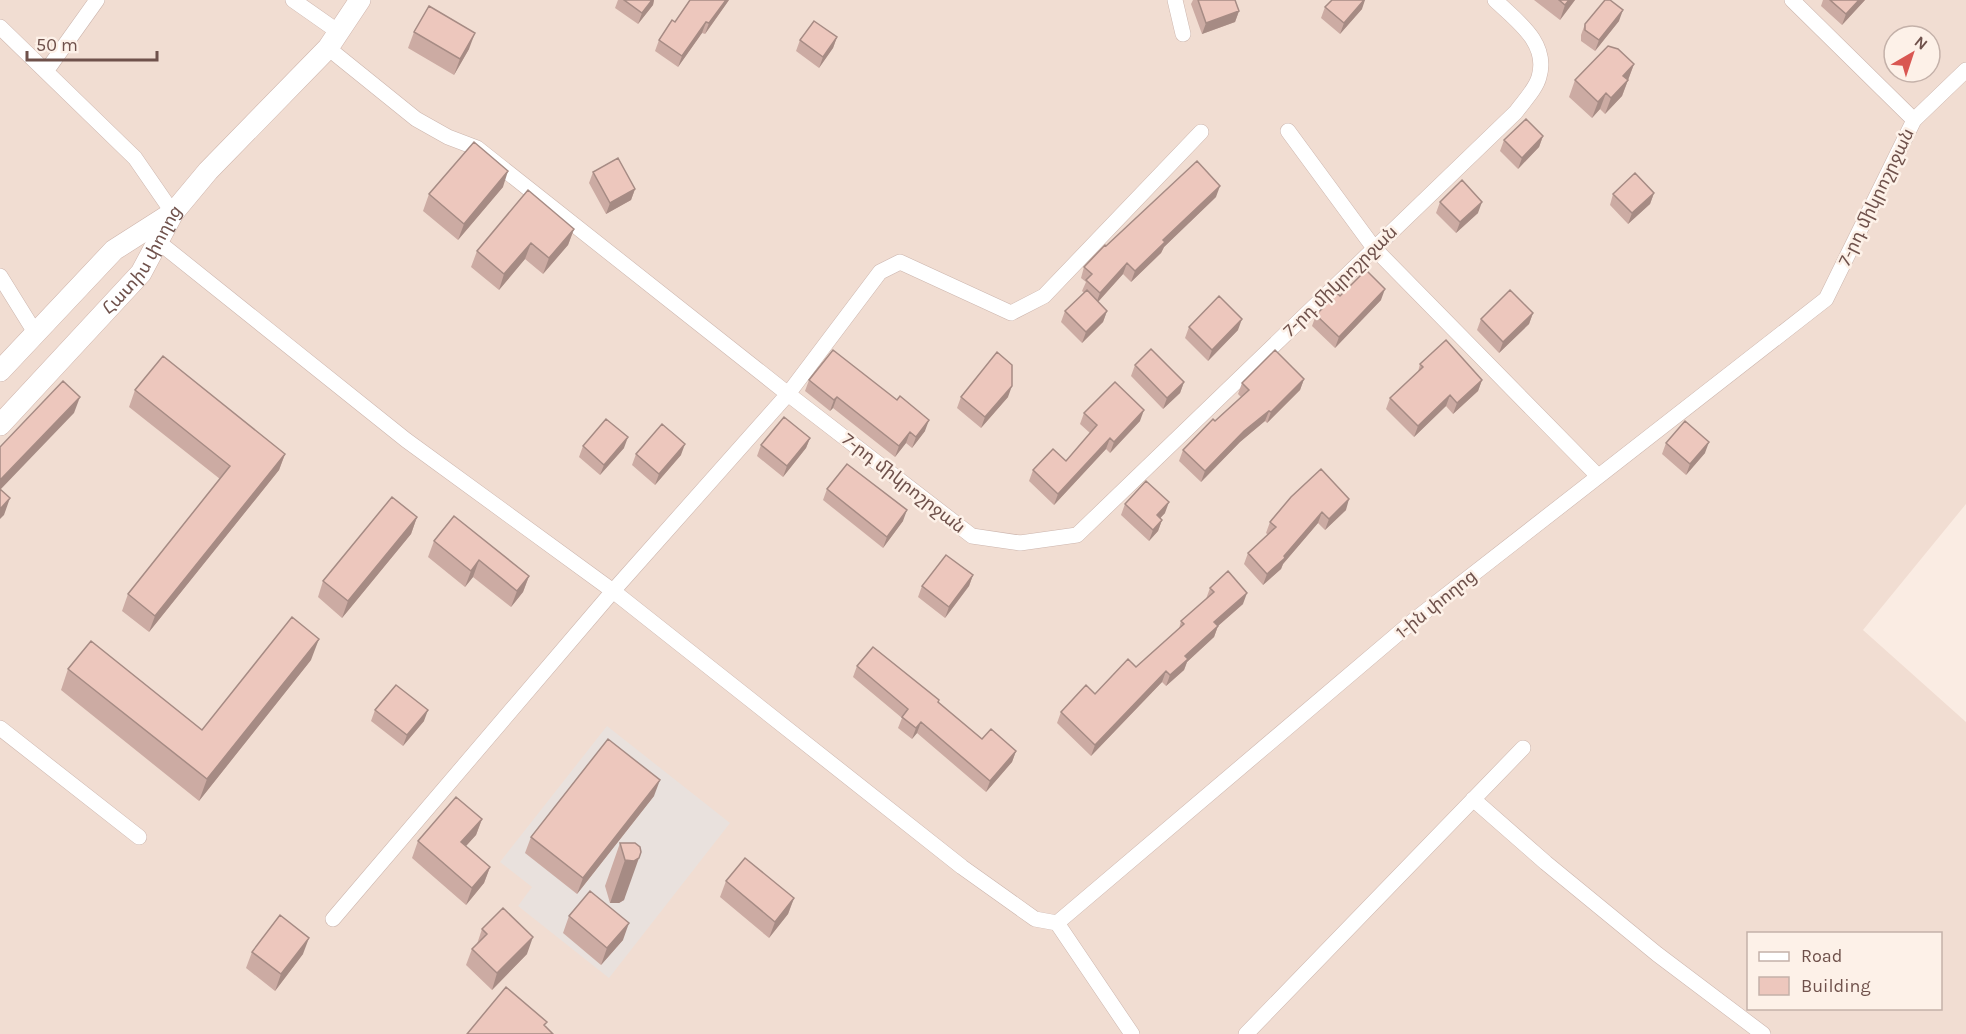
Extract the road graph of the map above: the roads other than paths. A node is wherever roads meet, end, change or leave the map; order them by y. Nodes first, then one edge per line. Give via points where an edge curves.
1 (97, 0) edge
2 (293, 0) edge
3 (360, 0) edge
4 (1175, 0) edge
5 (1495, 0) edge
6 (1791, 0) edge
7 (0, 27) edge
8 (1184, 34) dead end
9 (334, 40) junction
10 (46, 70) junction
11 (1966, 70) edge
12 (1914, 120) junction
13 (1288, 131) dead end
14 (1201, 132) dead end
15 (173, 213) junction
16 (151, 236) junction
17 (1374, 248) junction
18 (0, 276) edge
19 (1826, 299) joint
20 (36, 334) junction
21 (0, 371) edge
22 (788, 394) junction
23 (0, 425) edge
24 (1598, 476) junction
25 (613, 591) junction
26 (0, 728) edge
27 (1523, 748) dead end
28 (1473, 799) junction
29 (138, 837) dead end
30 (333, 919) dead end
31 (1057, 923) junction
32 (1132, 1034) edge
33 (1246, 1034) edge
34 (1763, 1034) edge

1 - 10 street
2 - 9 street, 7-րդ միկրոշրջան
3 - 9 main road, Հատիս փողոց
4 - 8 street
5 - 17 street, 7-րդ միկրոշրջան via 1531,34 1542,56 1539,79 1516,112
6 - 12 street, 7-րդ միկրոշրջան
7 - 10 street
9 - 15 main road, Հատիս փողոց
9 - 22 street, 7-րդ միկրոշրջան via 416,119 477,148
10 - 15 street via 135,158
11 - 12 street
12 - 19 street, 7-րդ միկրոշրջան
13 - 17 street
14 - 22 street via 1044,297 1011,313 900,262 880,272
15 - 16 main road, Հատիս փողոց
16 - 20 main road, Հատիս փողոց via 114,250
16 - 23 main road, Հատիս փողոց via 141,273
16 - 25 street via 406,440
17 - 22 street, 7-րդ միկրոշրջան via 1077,535 1020,543 972,536
17 - 24 street
18 - 20 street
19 - 24 street, 1-ին փողոց
20 - 21 main road, Հատիս փողոց
22 - 25 street
24 - 31 street, 1-ին փողոց via 1413,621
25 - 30 street
25 - 31 street via 962,867 1035,919
26 - 29 street
27 - 28 street
28 - 33 street
28 - 34 street via 1647,947
31 - 32 street

